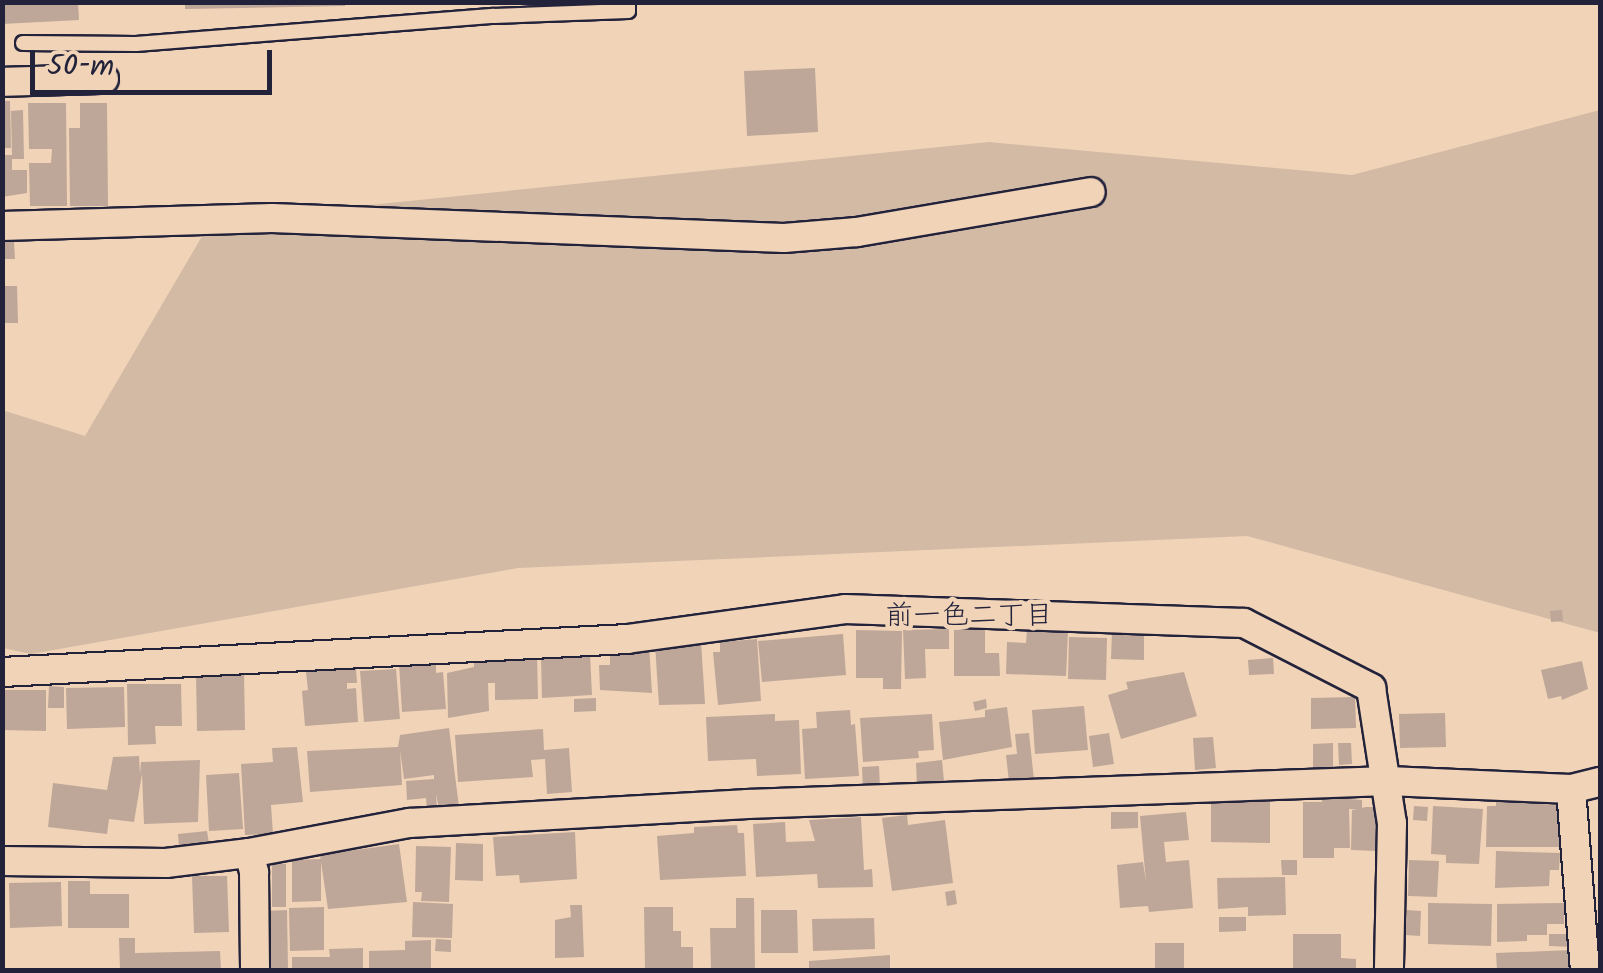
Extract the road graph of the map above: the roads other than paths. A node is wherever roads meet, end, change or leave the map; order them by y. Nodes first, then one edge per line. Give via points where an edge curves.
1 (628, 2) edge
2 (23, 43) dead end
3 (104, 80) dead end
4 (2, 82) edge
5 (1091, 192) dead end
6 (2, 226) edge
7 (2, 672) edge
8 (1388, 781) junction
9 (1600, 782) edge
10 (1571, 789) junction
11 (249, 853) junction
12 (2, 861) edge
13 (255, 970) edge
14 (1390, 970) edge
15 (1585, 970) edge

1 - 2 lane via 628,11 136,44
3 - 4 street
5 - 6 street via 784,238 272,218
7 - 8 street via 627,639 845,609 1244,624 1371,688
8 - 10 street
8 - 11 street via 410,823
8 - 14 street
9 - 10 street
10 - 15 street
11 - 12 street via 166,863
11 - 13 street

